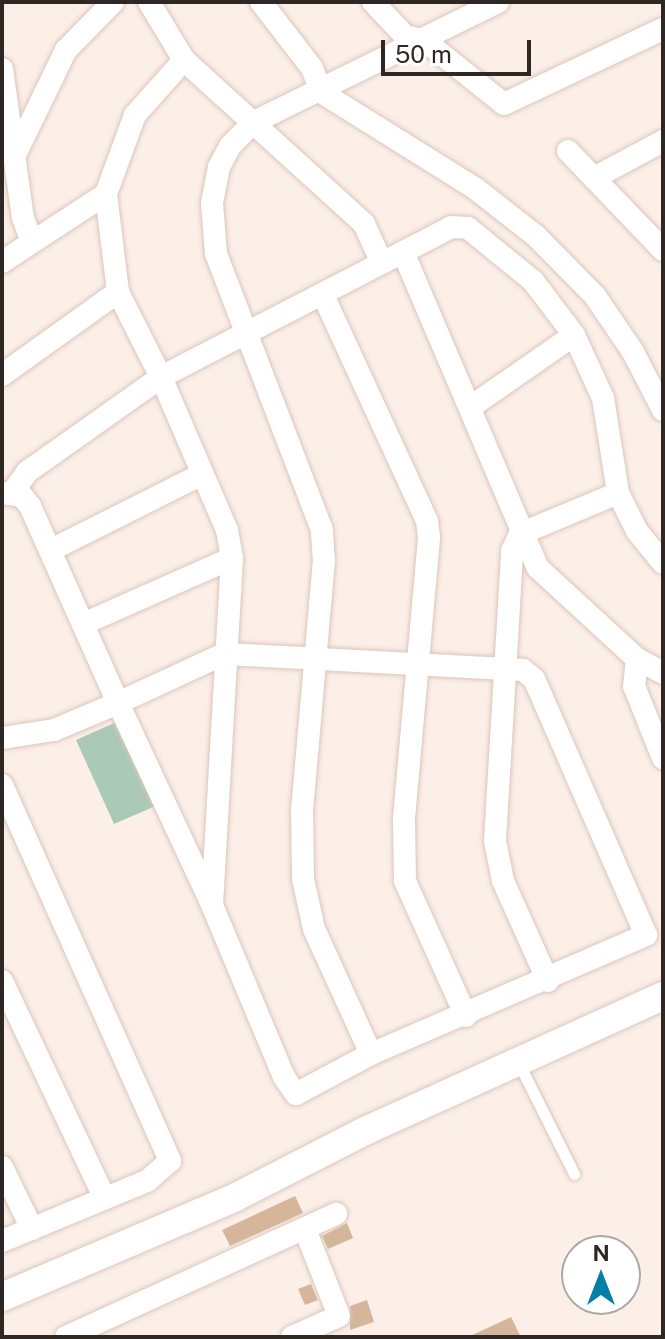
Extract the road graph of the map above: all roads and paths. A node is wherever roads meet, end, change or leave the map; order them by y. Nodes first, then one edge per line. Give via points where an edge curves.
1 (113, 2) edge
2 (149, 2) edge
3 (261, 2) edge
4 (373, 2) edge
5 (498, 2) edge
6 (469, 9) edge
7 (663, 29) edge
8 (425, 41) junction
9 (184, 60) junction
10 (2, 69) edge
11 (321, 92) junction
12 (254, 122) junction
13 (663, 141) edge
14 (568, 151) dead end
15 (14, 157) junction
16 (594, 178) junction
17 (106, 194) junction
18 (31, 239) junction
19 (663, 250) edge
20 (403, 252) junction
21 (2, 262) edge
22 (382, 263) junction
23 (118, 292) junction
24 (323, 295) junction
25 (244, 332) junction
26 (574, 335) junction
27 (2, 375) edge
28 (161, 377) junction
29 (472, 406) junction
30 (663, 410) edge
31 (202, 474) junction
32 (7, 493) edge
33 (618, 493) junction
34 (520, 534) junction
35 (51, 550) junction
36 (232, 558) junction
37 (663, 563) edge
38 (83, 624) junction
39 (229, 654) junction
40 (316, 658) junction
41 (637, 659) junction
42 (418, 662) junction
43 (508, 668) junction
44 (663, 673) edge
45 (118, 703) junction
46 (2, 738) edge
47 (663, 758) edge
48 (2, 785) edge
49 (212, 905) junction
50 (2, 981) edge
51 (548, 981) junction
52 (663, 996) edge
53 (466, 1016) junction
54 (371, 1054) junction
55 (519, 1063) junction
56 (2, 1167) edge
57 (574, 1174) dead end
58 (104, 1197) junction
59 (336, 1214) dead end
60 (32, 1229) junction
61 (306, 1232) junction
62 (2, 1241) edge
63 (2, 1297) edge
64 (66, 1337) edge
65 (292, 1337) edge

1 - 15 street via 66,50
2 - 9 street
3 - 11 street via 312,68
4 - 8 street via 405,36
5 - 6 street
6 - 8 street
7 - 8 street via 504,104
8 - 11 street
9 - 12 street
9 - 17 street via 135,115
10 - 15 street
11 - 12 street
11 - 30 street via 476,189 536,236 595,296
12 - 22 street via 364,224
12 - 25 street via 230,146 219,167 210,225
13 - 16 street
14 - 16 street
15 - 18 street
16 - 19 street
17 - 18 street
17 - 23 street
18 - 21 street
20 - 22 street
20 - 26 street via 451,227 468,228 533,281
20 - 29 street
22 - 24 street
23 - 27 street
23 - 28 street
24 - 25 street
24 - 42 street via 427,521
25 - 28 street
25 - 40 street via 322,530
26 - 29 street
26 - 33 street via 603,398
28 - 31 street
28 - 32 street via 27,472
29 - 34 street
31 - 35 street
31 - 36 street via 227,530
32 - 35 street via 30,506
33 - 34 street
33 - 37 street via 637,531
34 - 41 street via 538,568 563,595
34 - 43 street via 512,551
35 - 38 street
36 - 38 street
36 - 39 street
38 - 45 street
39 - 40 street
39 - 45 street
39 - 49 street
40 - 42 street
40 - 54 street via 302,811 303,879 314,929
41 - 44 street
41 - 47 street via 634,686
42 - 43 street
42 - 53 street via 405,881
43 - 51 street via 498,863
43 - 51 street via 534,679 646,935
45 - 46 street via 54,730
45 - 49 street
48 - 58 street via 168,1148 170,1161 158,1175
49 - 54 street via 284,1077 296,1094
50 - 58 street
51 - 53 street
52 - 55 street
53 - 54 street
55 - 57 lane
55 - 63 street via 365,1131 236,1197
56 - 60 street
58 - 60 street
59 - 61 street
60 - 62 street
61 - 64 street
61 - 65 street via 339,1316

